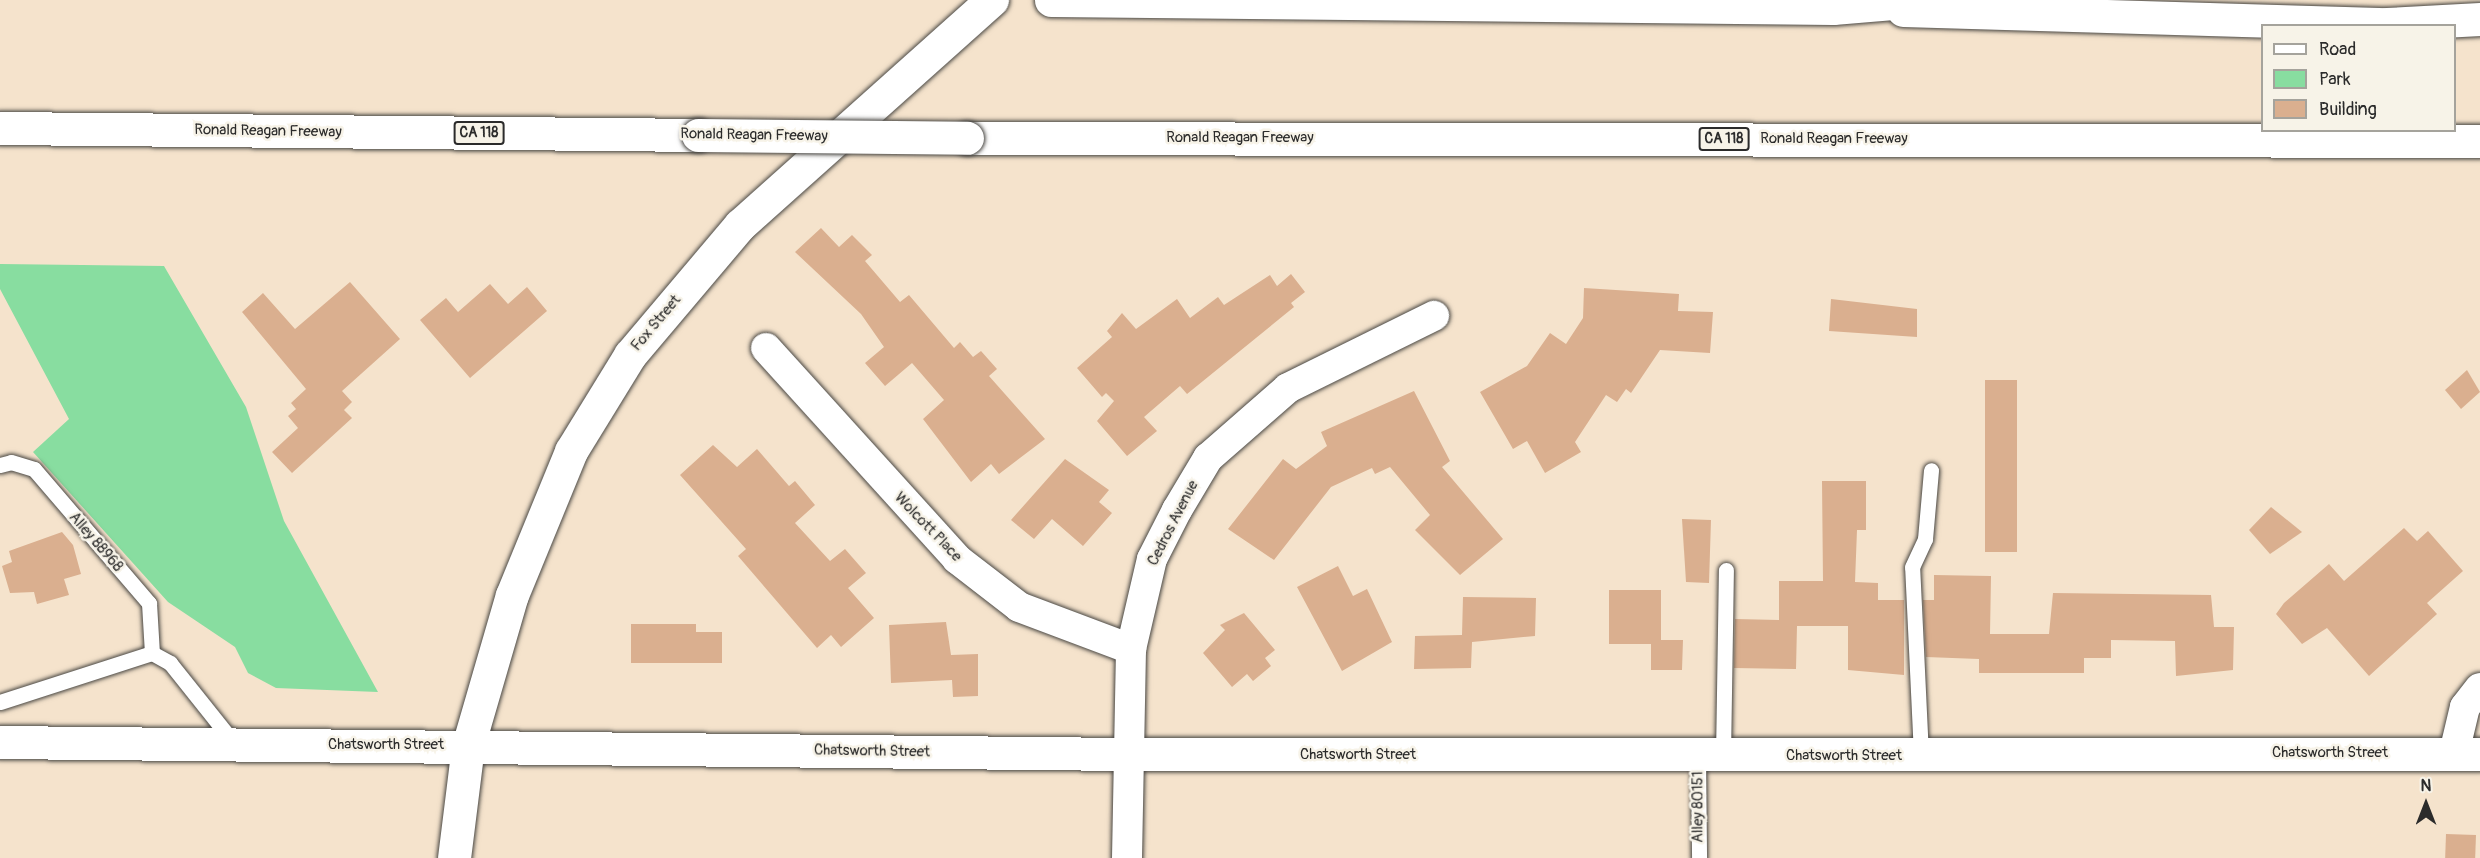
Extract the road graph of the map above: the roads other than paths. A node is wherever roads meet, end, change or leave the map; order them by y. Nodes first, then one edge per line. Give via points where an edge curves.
1 (992, 0) edge
2 (1050, 0) edge
3 (1929, 0) edge
4 (1121, 1) edge
5 (1833, 8) junction
6 (2480, 19) edge
7 (2387, 24) edge
8 (0, 128) edge
9 (2480, 141) edge
10 (1434, 316) dead end
11 (766, 348) dead end
12 (0, 465) edge
13 (1931, 470) dead end
14 (1726, 570) dead end
15 (1131, 649) junction
16 (152, 653) junction
17 (2480, 688) edge
18 (0, 702) edge
19 (0, 742) edge
20 (236, 744) junction
21 (468, 746) junction
22 (2467, 753) edge
23 (1129, 754) junction
24 (1921, 755) junction
25 (1710, 756) junction
26 (454, 858) edge
27 (1127, 858) edge
28 (1699, 858) edge

1 - 21 main road, Fox Street via 740,225 630,355 571,451 512,595
2 - 4 main road
3 - 5 main road
4 - 5 main road
5 - 7 main road
6 - 7 main road
8 - 9 main road, Ronald Reagan Freeway / CA 118, bridge via 967,138
10 - 15 street, Cedros Avenue via 1288,388 1208,458 1152,559
11 - 15 street, Wolcott Place via 957,559 1019,607
12 - 16 lane, Alley 88968 via 10,462 34,469 149,603
13 - 24 lane via 1925,539 1912,567
14 - 25 lane, Alley 80151
15 - 23 street, Cedros Avenue
16 - 18 lane
16 - 20 lane via 170,663 209,718
17 - 22 street via 2465,707
19 - 20 main road, Chatsworth Street
20 - 21 main road, Chatsworth Street
21 - 23 main road, Chatsworth Street
21 - 26 main road, Fox Street
22 - 24 main road, Chatsworth Street
23 - 25 main road, Chatsworth Street
23 - 27 street, Cedros Avenue
24 - 25 main road, Chatsworth Street
25 - 28 lane, Alley 80151

